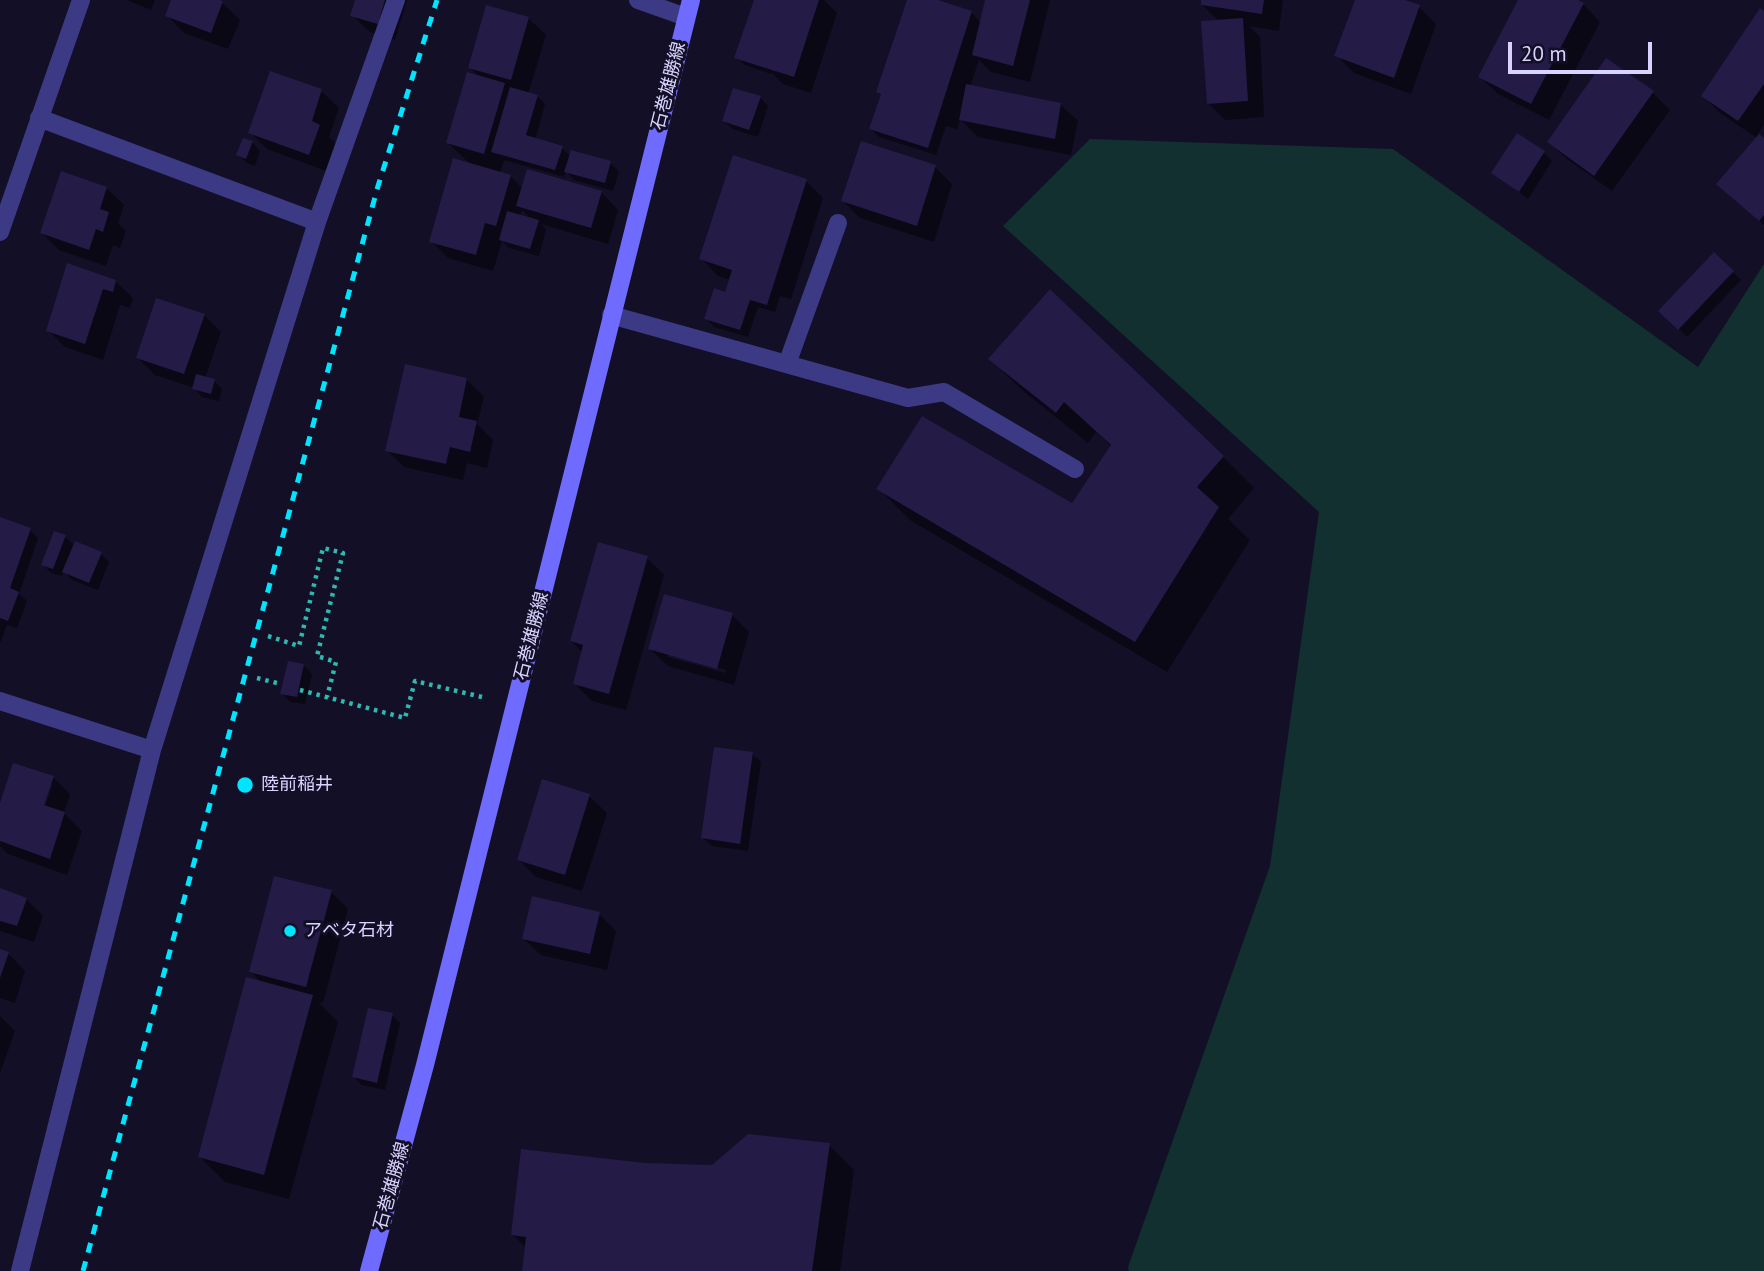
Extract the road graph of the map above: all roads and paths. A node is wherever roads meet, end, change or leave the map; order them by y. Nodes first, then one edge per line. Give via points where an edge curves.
1 (81, 0) edge
2 (396, 0) edge
3 (638, 0) edge
4 (688, 9) edge
5 (39, 118) junction
6 (317, 222) junction
7 (838, 223) dead end
8 (0, 232) edge
9 (611, 315) junction
10 (787, 364) junction
11 (1075, 469) dead end
12 (268, 636) dead end
13 (257, 678) dead end
14 (281, 684) dead end
15 (300, 690) dead end
16 (327, 697) junction
17 (488, 699) dead end
18 (0, 701) edge
19 (152, 750) junction
20 (20, 1271) edge
21 (369, 1271) edge

1 - 5 street
2 - 6 street
3 - 4 street
4 - 9 main road, 石巻雄勝線
5 - 6 street
5 - 8 street
6 - 19 street
7 - 10 street
9 - 10 street
9 - 21 main road, 石巻雄勝線 via 425,1065
10 - 11 street via 908,398 944,392
12 - 16 path via 299,646 323,548 343,553 317,656 336,662
13 - 14 path
15 - 16 path
16 - 17 path via 405,719 415,681
18 - 19 street
19 - 20 street

